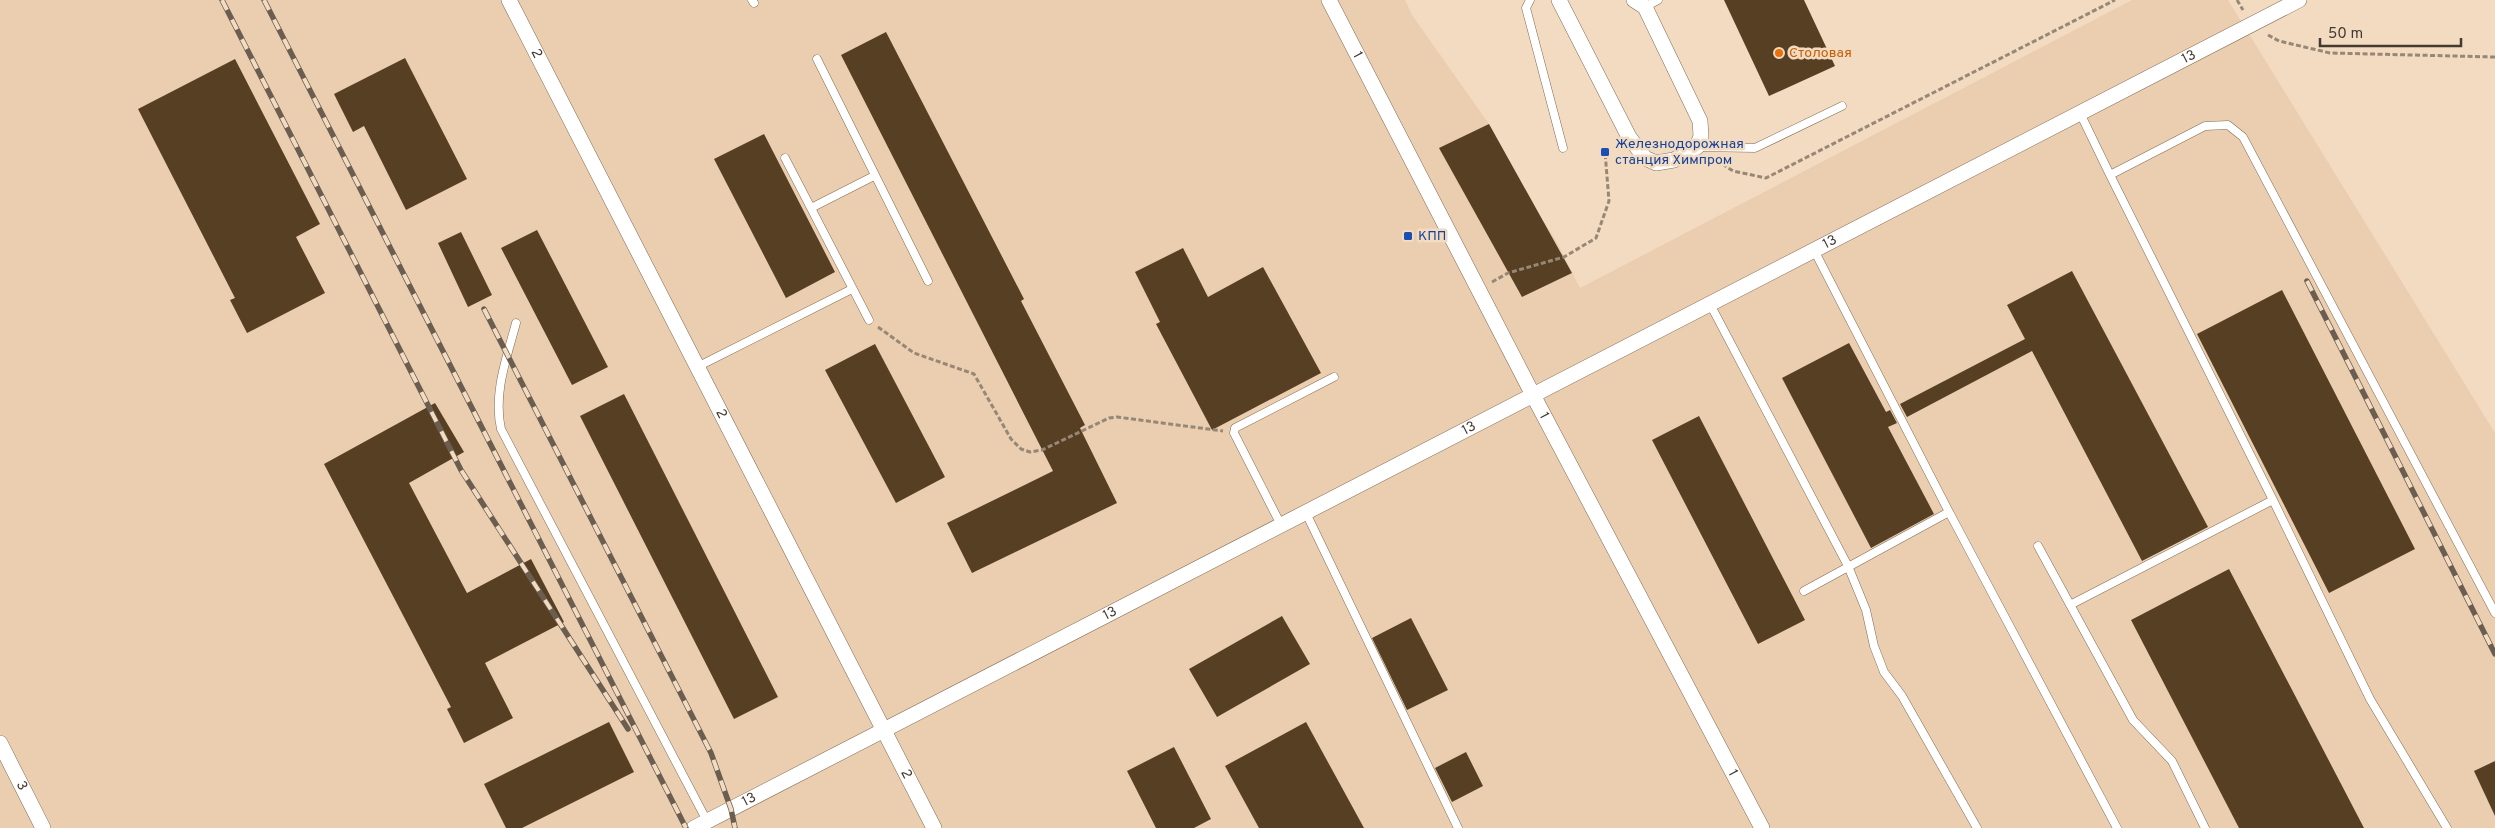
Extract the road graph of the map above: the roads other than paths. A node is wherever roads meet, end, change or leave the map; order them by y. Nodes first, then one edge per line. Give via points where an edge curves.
1 (509, 0) edge
2 (1329, 0) edge
3 (1530, 0) edge
4 (1559, 0) edge
5 (2299, 0) edge
6 (1646, 2) edge
7 (817, 59) dead end
8 (1842, 106) dead end
9 (2080, 113) junction
10 (1697, 147) junction
11 (1563, 148) dead end
12 (785, 158) dead end
13 (2110, 175) junction
14 (874, 176) junction
15 (811, 208) junction
16 (1814, 250) junction
17 (928, 281) dead end
18 (852, 289) junction
19 (1710, 304) junction
20 (868, 320) road end
21 (516, 322) dead end
22 (697, 367) junction
23 (1334, 377) dead end
24 (1533, 395) junction
25 (2273, 500) junction
26 (1949, 512) junction
27 (1306, 513) junction
28 (1281, 525) junction
29 (2038, 546) dead end
30 (1848, 566) junction
31 (1804, 591) dead end
32 (2070, 605) junction
33 (2495, 613) edge
34 (883, 730) junction
35 (0, 743) edge
36 (701, 824) edge
37 (43, 828) edge
38 (934, 828) edge
39 (1458, 828) edge
40 (1762, 828) edge
41 (1977, 828) edge
42 (2117, 828) edge
43 (2205, 828) edge
44 (2448, 828) edge

1 - 22 street, 2
2 - 24 street, 1
3 - 11 lane via 1526,8
4 - 10 street via 1629,137 1644,158 1656,163 1674,160
5 - 9 street, 13
6 - 10 street via 1700,121 1701,136
7 - 14 lane
8 - 10 lane via 1755,148
9 - 13 lane
9 - 16 street, 13
12 - 15 lane
13 - 25 lane
13 - 33 lane via 2206,126 2228,125 2243,137
14 - 15 lane
14 - 17 lane
15 - 18 lane
16 - 19 street, 13
16 - 26 lane
18 - 20 lane
18 - 22 lane
19 - 24 street, 13
19 - 30 lane
21 - 36 lane via 498,395 497,413 502,429
22 - 34 street, 2
23 - 28 lane via 1235,428 1234,433
24 - 27 street, 13
24 - 40 street, 1
25 - 32 lane
25 - 44 lane via 2370,699
26 - 30 lane
26 - 42 lane
27 - 28 street, 13
27 - 39 lane
28 - 34 street, 13
29 - 32 lane
30 - 31 lane
30 - 41 lane via 1866,610 1884,672 1902,696
32 - 43 lane via 2133,720 2172,761
34 - 36 street, 13
34 - 38 street, 2
35 - 37 street, 3

